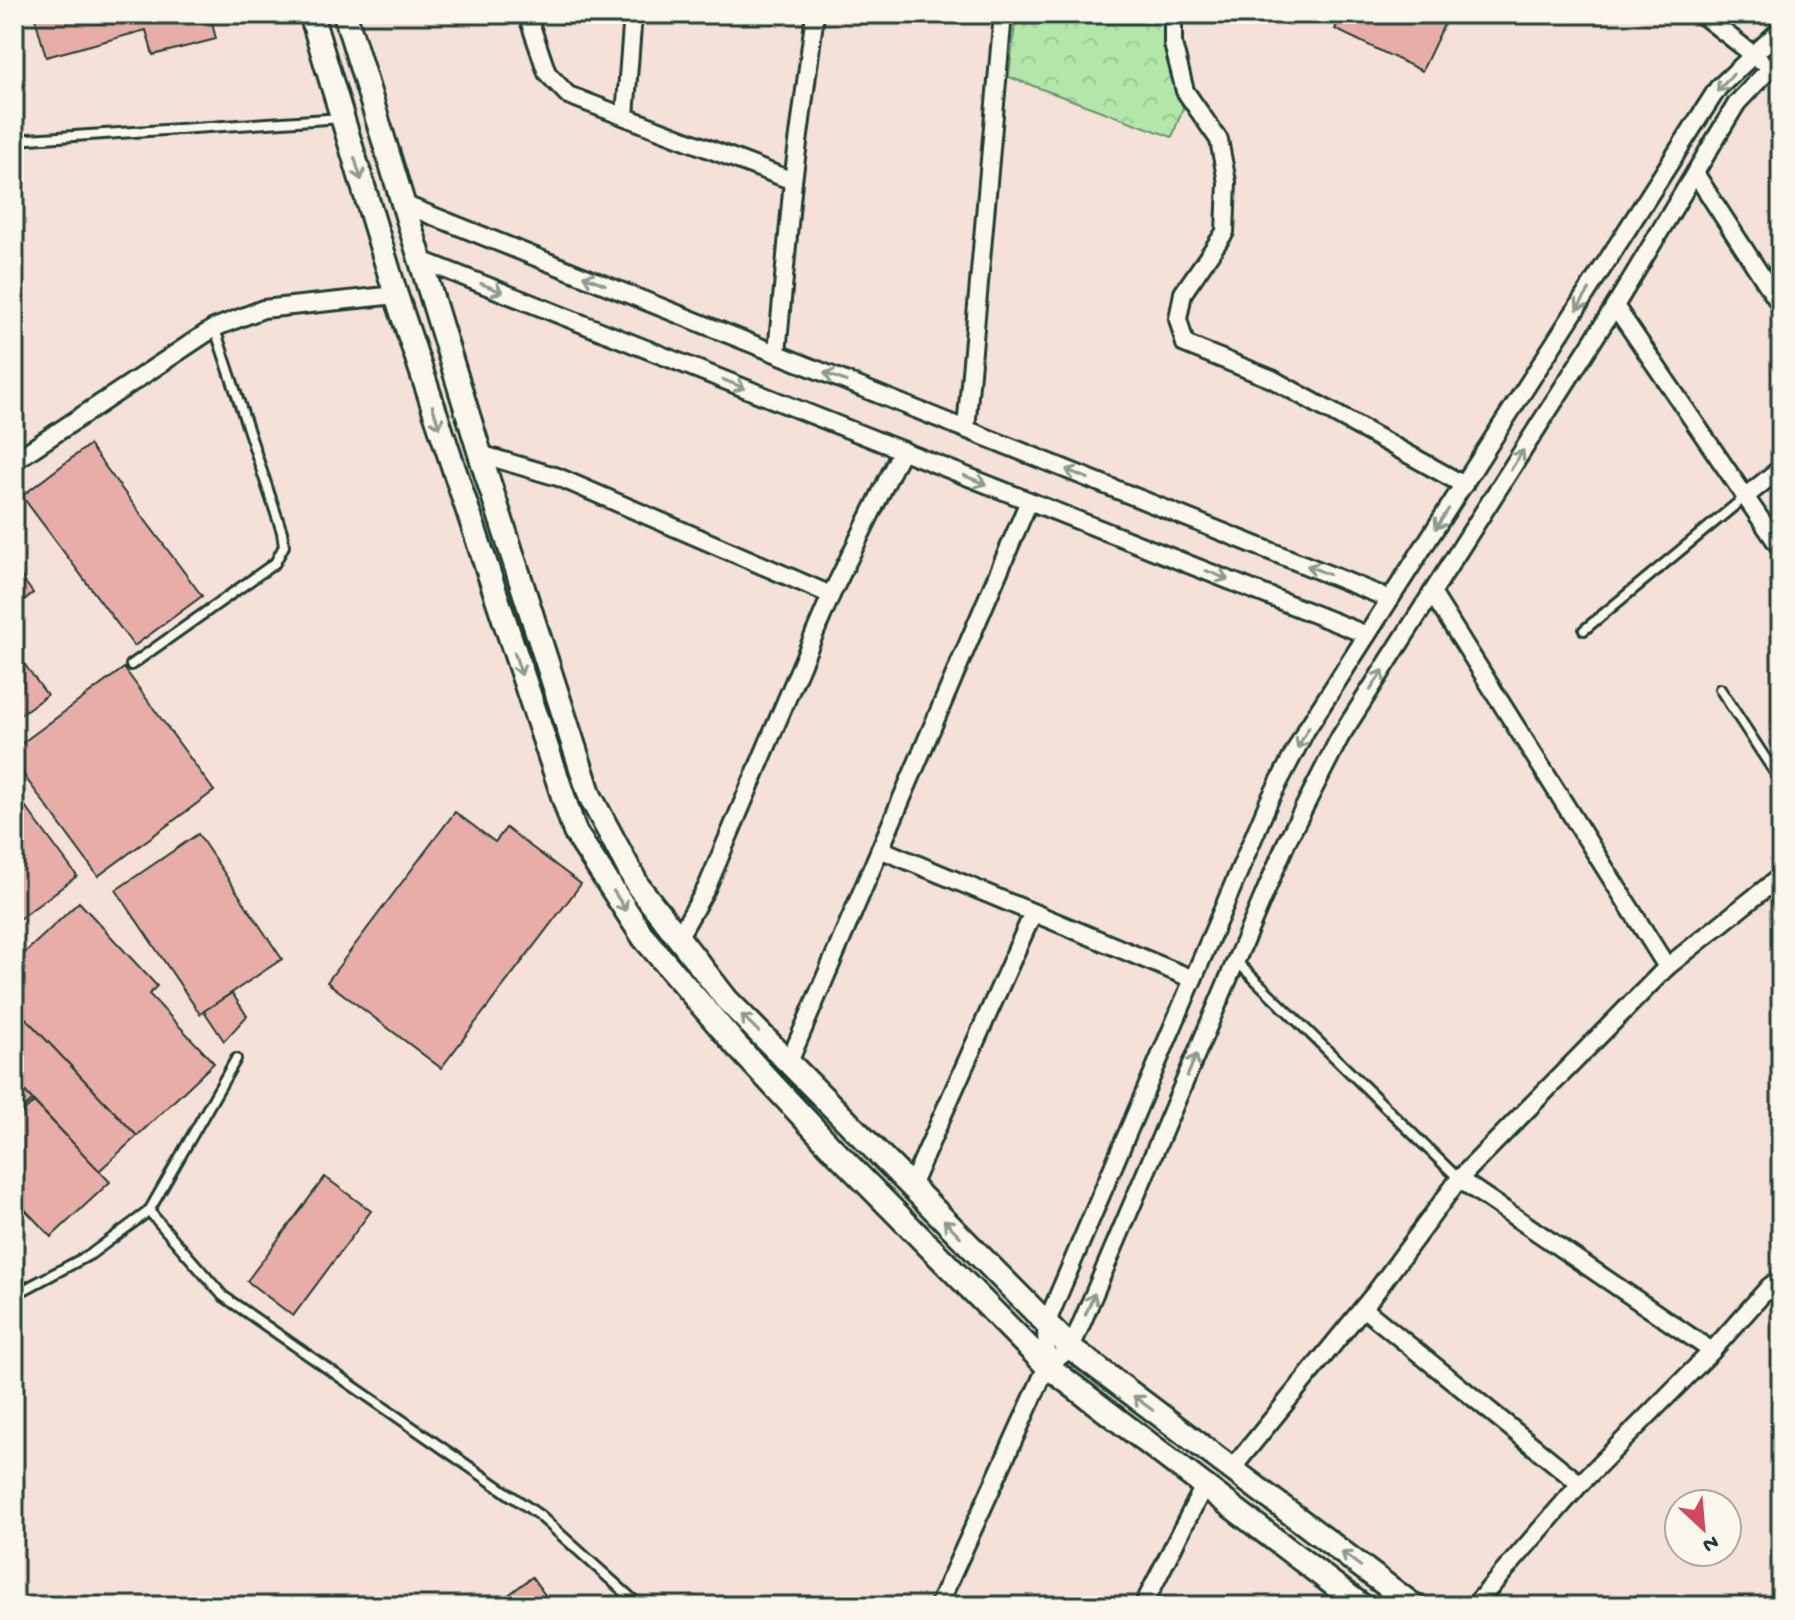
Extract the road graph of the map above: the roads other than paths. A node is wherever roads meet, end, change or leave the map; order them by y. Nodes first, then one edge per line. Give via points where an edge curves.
1 (311, 14) edge
2 (345, 14) edge
3 (527, 14) edge
4 (633, 14) edge
5 (815, 14) edge
6 (1003, 14) edge
7 (1173, 14) edge
8 (1701, 14) edge
9 (1781, 29) edge
10 (1753, 53) junction
11 (1774, 63) edge
12 (625, 116) junction
13 (342, 118) junction
14 (14, 140) edge
15 (1695, 173) junction
16 (793, 181) junction
17 (403, 204) junction
18 (419, 259) junction
19 (396, 295) junction
20 (1615, 306) junction
21 (1781, 306) edge
22 (214, 328) junction
23 (777, 353) junction
24 (966, 429) junction
25 (902, 450) junction
26 (480, 454) junction
27 (14, 461) edge
28 (1781, 468) edge
29 (1464, 485) junction
30 (1745, 497) junction
31 (1029, 501) junction
32 (1781, 549) edge
33 (1432, 593) junction
34 (831, 595) junction
35 (1390, 599) junction
36 (1584, 630) dead end
37 (1367, 635) junction
38 (131, 665) dead end
39 (1720, 689) dead end
40 (1781, 782) edge
41 (880, 849) junction
42 (1781, 876) edge
43 (1033, 913) junction
44 (678, 938) junction
45 (1236, 962) junction
46 (1667, 967) junction
47 (1193, 979) junction
48 (236, 1059) dead end
49 (789, 1062) junction
50 (1459, 1179) junction
51 (911, 1186) junction
52 (149, 1211) junction
53 (1781, 1278) edge
54 (14, 1295) edge
55 (1363, 1308) junction
56 (1046, 1324) junction
57 (1071, 1348) junction
58 (1712, 1351) junction
59 (1047, 1366) junction
60 (1231, 1470) junction
61 (1580, 1484) junction
62 (1204, 1486) junction
63 (640, 1606) edge
64 (938, 1606) edge
65 (1143, 1606) edge
66 (1362, 1606) edge
67 (1414, 1606) edge
68 (1474, 1606) edge

1 - 13 street
2 - 17 street
3 - 12 street via 547,73 568,95
4 - 12 street
5 - 16 street
6 - 24 street
7 - 29 street via 1173,44 1185,91 1219,140 1227,182 1225,232 1183,293 1178,319 1185,344 1272,379
8 - 10 street
9 - 10 street
10 - 11 street
10 -> 29 street via 1718,88
11 - 15 street via 1737,103
12 - 16 street
13 - 14 lane
13 -> 19 street
15 - 20 street
15 - 21 street
16 - 23 street
17 - 18 street
23 -> 17 street
18 -> 25 street
18 - 26 street
19 - 22 street via 263,309
19 -> 59 street via 575,832 644,938 735,1044
20 - 30 street
33 -> 20 street
22 - 27 street
22 - 38 lane via 284,546 275,563
24 -> 23 street
35 -> 24 street
25 -> 31 street
25 - 34 street
26 - 34 street via 558,477
26 - 44 street via 590,796 638,886
28 - 30 street
29 -> 35 street
30 - 32 street
30 - 36 lane
31 -> 37 street
31 - 41 street
45 -> 33 street via 1287,841 1340,737
33 - 46 street
34 - 44 street via 707,887
35 - 37 street
37 -> 47 street via 1306,730 1269,801
39 - 40 lane
41 - 43 street
41 - 49 street
42 - 46 street
43 - 47 street
43 - 51 street
49 -> 44 street via 727,1000
45 - 50 lane
57 -> 45 street
46 - 50 street
47 - 56 street
48 - 52 lane
49 - 51 street
50 - 55 street
50 - 58 street
56 -> 51 street
52 - 54 lane via 91,1254
52 - 63 lane via 223,1296 539,1515
53 - 58 street
55 - 60 street
55 - 61 street
56 - 57 street
56 - 59 street
57 - 59 street
60 -> 57 street
58 - 61 street
59 - 62 street
59 - 64 street
67 -> 60 street
61 - 68 street
62 - 65 street
62 - 66 street

